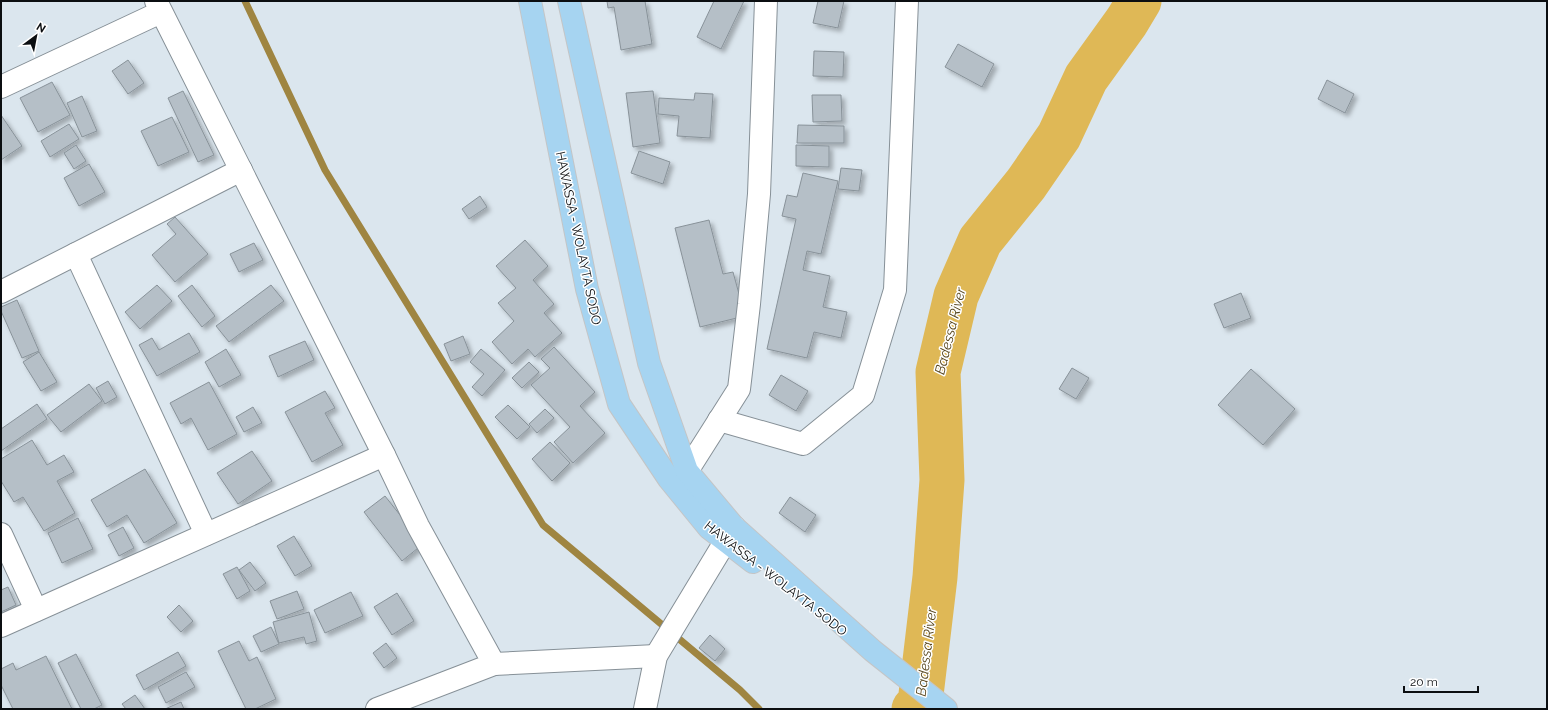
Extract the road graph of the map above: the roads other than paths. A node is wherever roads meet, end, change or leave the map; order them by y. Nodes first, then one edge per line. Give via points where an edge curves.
1 (530, 1) edge
2 (569, 1) edge
3 (766, 1) edge
4 (907, 1) edge
5 (159, 6) edge
6 (1, 87) edge
7 (241, 170) junction
8 (76, 254) junction
9 (1, 292) edge
10 (719, 420) junction
11 (384, 455) junction
12 (687, 471) junction
13 (1, 534) edge
14 (206, 534) junction
15 (730, 534) junction
16 (36, 610) junction
17 (1, 626) edge
18 (656, 656) junction
19 (494, 664) junction
20 (377, 709) edge
21 (646, 709) edge
22 (946, 709) edge

1 - 15 main road, HAWASSA - WOLAYTA SODO via 587,289 619,404 669,479 709,528
2 - 12 main road, HAWASSA - WOLAYTA SODO via 649,363
3 - 10 street via 759,194 749,304 739,389
4 - 10 street via 895,290 863,396 803,444
5 - 6 street
5 - 7 street
7 - 8 street
7 - 11 street
8 - 9 street
8 - 14 street
10 - 12 street
11 - 14 street
11 - 19 street via 418,526
12 - 15 main road, HAWASSA - WOLAYTA SODO
13 - 16 street
14 - 16 street
15 - 18 street
15 - 22 main road, HAWASSA - WOLAYTA SODO via 842,631 877,654
16 - 17 street
18 - 19 street
18 - 21 street
19 - 20 street

